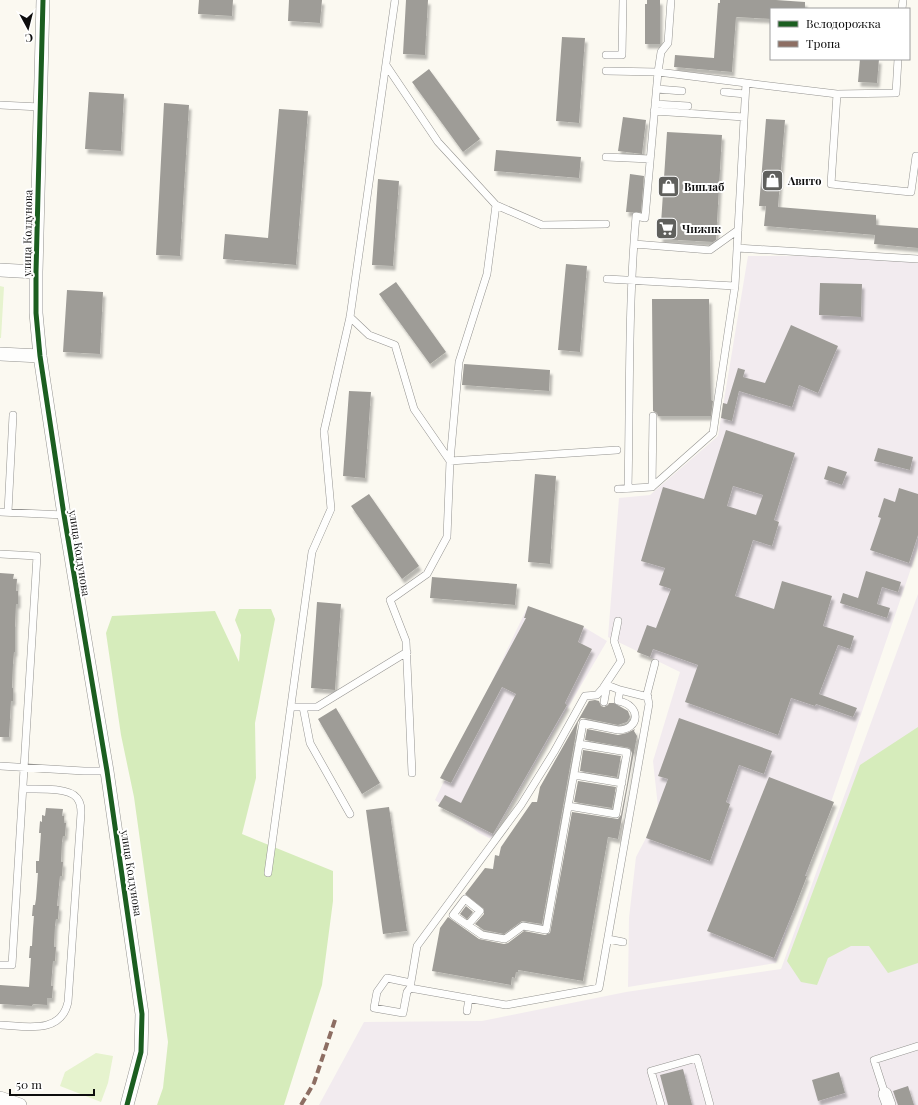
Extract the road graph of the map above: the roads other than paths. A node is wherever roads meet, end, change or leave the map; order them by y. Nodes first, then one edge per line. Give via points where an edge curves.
1 (43, 0) edge
2 (395, 0) edge
3 (623, 0) edge
4 (671, 0) edge
5 (606, 55) dead end
6 (898, 60) edge
7 (386, 65) junction
8 (606, 71) dead end
9 (658, 72) junction
10 (746, 83) junction
11 (656, 89) junction
12 (682, 91) dead end
13 (724, 92) dead end
14 (745, 94) junction
15 (837, 94) junction
16 (0, 105) edge
17 (688, 106) dead end
18 (654, 107) junction
19 (40, 108) junction
20 (744, 117) junction
21 (918, 156) edge
22 (606, 157) dead end
23 (650, 159) junction
24 (496, 205) junction
25 (606, 224) dead end
26 (738, 230) junction
27 (634, 244) junction
28 (737, 248) junction
29 (918, 259) edge
30 (0, 270) edge
31 (36, 272) junction
32 (607, 279) dead end
33 (632, 281) junction
34 (735, 286) junction
35 (350, 317) junction
36 (0, 354) edge
37 (40, 356) junction
38 (13, 415) dead end
39 (653, 416) dead end
40 (617, 450) dead end
41 (450, 461) junction
42 (652, 487) junction
43 (618, 489) dead end
44 (628, 489) junction
45 (0, 512) edge
46 (8, 512) junction
47 (64, 515) junction
48 (0, 554) edge
49 (618, 621) dead end
50 (407, 652) junction
51 (655, 663) dead end
52 (607, 685) junction
53 (620, 690) junction
54 (648, 697) junction
55 (604, 702) dead end
56 (291, 707) junction
57 (303, 707) junction
58 (579, 744) junction
59 (0, 766) edge
60 (25, 767) junction
61 (106, 771) junction
62 (412, 773) dead end
63 (574, 775) junction
64 (622, 783) junction
65 (23, 789) junction
66 (568, 806) junction
67 (350, 814) dead end
68 (268, 873) dead end
69 (468, 925) dead end
70 (608, 939) junction
71 (623, 942) dead end
72 (0, 965) edge
73 (411, 985) junction
74 (469, 998) junction
75 (467, 1011) dead end
76 (0, 1025) edge
77 (918, 1046) edge
78 (0, 1098) edge
79 (885, 1102) edge
80 (20, 1105) edge
81 (127, 1105) edge
82 (662, 1105) edge
83 (710, 1105) edge

1 - 19 street, улица Колдунова
2 - 7 lane
3 - 5 lane via 622,55
4 - 9 lane via 668,43 661,52
6 - 15 lane via 896,93
7 - 24 lane via 438,142
7 - 35 lane
8 - 9 lane
9 - 10 lane
9 - 11 lane
10 - 14 lane
10 - 15 lane
11 - 12 lane
11 - 18 lane
13 - 14 lane
14 - 20 lane
15 - 21 lane via 831,184 910,192
16 - 19 lane
17 - 18 lane
18 - 20 lane
18 - 23 lane
19 - 31 street, улица Колдунова
20 - 26 lane
22 - 23 lane
23 - 27 lane via 645,218 636,216
24 - 25 lane via 542,225
24 - 41 lane via 487,274 459,362
26 - 27 lane via 710,250
26 - 28 lane
27 - 33 lane
28 - 29 lane
28 - 34 lane
30 - 31 street
31 - 37 street, улица Колдунова
32 - 33 lane
33 - 34 lane
33 - 44 lane
34 - 42 lane via 713,433
35 - 41 lane via 369,335 395,345 414,409
35 - 56 lane via 324,431 331,509 312,552
36 - 37 street
37 - 47 street, улица Колдунова
38 - 46 lane
39 - 42 lane
40 - 41 lane
41 - 50 lane via 446,537 427,574 390,600 406,641
42 - 44 lane
43 - 44 lane
45 - 46 lane
46 - 47 lane
47 - 61 street, улица Колдунова
48 - 60 lane via 37,556
49 - 52 lane via 614,641 621,661
50 - 57 lane via 317,707
50 - 62 lane
51 - 54 lane
52 - 53 lane
52 - 55 lane
52 - 73 lane via 597,695 585,696 521,806 417,946
53 - 54 lane
53 - 58 lane via 618,701 631,706 635,714 631,726 618,730 583,724
54 - 70 lane via 649,704
56 - 57 lane
56 - 68 lane
57 - 67 lane via 310,743
58 - 63 lane
58 - 64 lane via 627,752
59 - 60 lane
60 - 61 lane
60 - 65 lane
61 - 81 street, улица Колдунова via 142,1014 141,1052
63 - 64 lane
63 - 66 lane
64 - 66 lane via 616,814
65 - 72 lane via 12,965
65 - 76 lane via 70,792 80,803 68,1002 64,1014 52,1024 36,1027
66 - 69 lane via 546,930 523,926 505,939 482,935
70 - 71 lane
70 - 74 lane via 599,988 506,1005
73 - 73 lane via 387,978 377,992 374,1008 403,1013
73 - 74 lane
74 - 75 lane
77 - 79 lane via 874,1060
78 - 80 street
82 - 83 lane via 651,1070 697,1058

